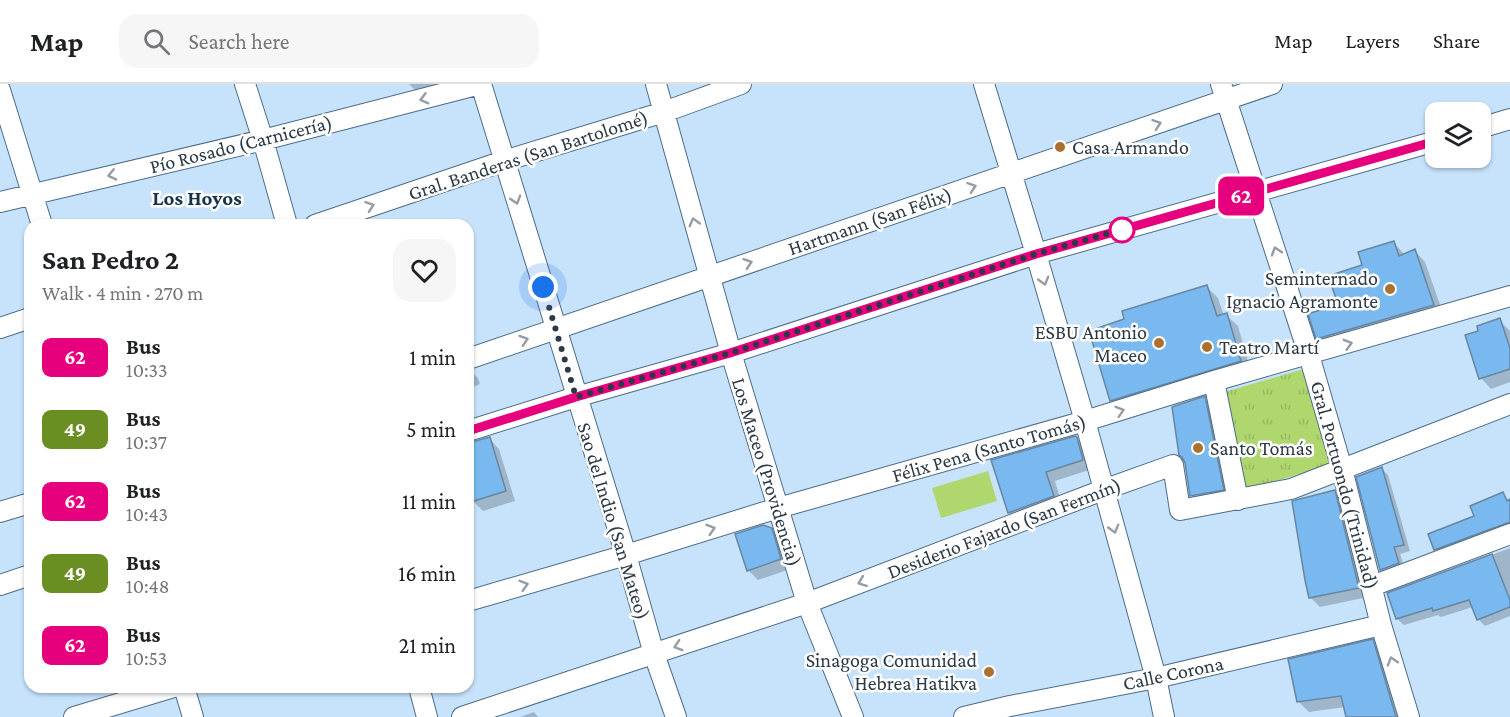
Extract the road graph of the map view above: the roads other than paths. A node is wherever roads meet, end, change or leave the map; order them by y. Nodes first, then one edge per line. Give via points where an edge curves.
1 (245, 84) edge
2 (480, 84) edge
3 (656, 84) edge
4 (741, 84) edge
5 (984, 84) edge
6 (1272, 84) edge
7 (0, 90) edge
8 (1223, 92) edge
9 (664, 112) junction
10 (1510, 119) edge
11 (1491, 125) edge
12 (263, 140) junction
13 (1425, 144) edge
14 (504, 161) junction
15 (1011, 173) junction
16 (1257, 192) junction
17 (32, 194) junction
18 (0, 202) edge
19 (40, 219) edge
20 (285, 219) edge
21 (333, 219) edge
22 (1036, 254) junction
23 (708, 276) junction
24 (1510, 296) edge
25 (24, 320) edge
26 (0, 328) edge
27 (556, 329) junction
28 (730, 353) junction
29 (1309, 355) junction
30 (474, 356) edge
31 (1214, 381) junction
32 (576, 397) junction
33 (1510, 404) edge
34 (1085, 422) junction
35 (474, 429) edge
36 (1342, 469) junction
37 (1103, 490) junction
38 (1238, 500) junction
39 (24, 505) edge
40 (778, 508) junction
41 (0, 512) edge
42 (1510, 534) edge
43 (626, 555) junction
44 (24, 577) edge
45 (0, 585) edge
46 (1372, 586) junction
47 (474, 599) edge
48 (807, 603) junction
49 (1381, 626) junction
50 (654, 654) junction
51 (1156, 678) junction
52 (154, 693) edge
53 (186, 693) edge
54 (420, 693) edge
55 (74, 717) edge
56 (193, 717) edge
57 (427, 717) edge
58 (462, 717) edge
59 (676, 717) edge
60 (853, 717) edge
61 (964, 717) edge
62 (1164, 717) edge
63 (1409, 717) edge

1 - 12 street
2 -> 12 street, Pío Rosado (Carnicería)
2 - 14 street, Sao del Indio (San Mateo)
3 - 9 street, Los Maceo (Providencia)
4 - 9 street, Gral. Banderas (San Bartolomé)
5 - 15 street
6 - 8 street, Hartmann (San Félix)
7 - 17 street
15 -> 8 street, Hartmann (San Félix)
8 - 16 street, Gral. Portuondo (Trinidad)
9 - 14 street, Gral. Banderas (San Bartolomé)
23 -> 9 street, Los Maceo (Providencia)
10 - 11 street
12 -> 17 street, Pío Rosado (Carnicería)
12 - 20 street
13 - 16 street
21 -> 14 street, Gral. Banderas (San Bartolomé)
14 -> 27 street, Sao del Indio (San Mateo)
15 - 22 street
23 -> 15 street, Hartmann (San Félix)
16 - 22 street
29 -> 16 street, Gral. Portuondo (Trinidad)
17 - 18 street, Pío Rosado (Carnicería)
17 - 19 street
22 - 28 street
22 -> 34 street
23 - 27 street, Hartmann (San Félix)
23 - 28 street, Los Maceo (Providencia)
29 -> 24 street, Félix Pena (Santo Tomás)
25 - 26 street
30 -> 27 street, Hartmann (San Félix)
27 - 32 street, Sao del Indio (San Mateo)
28 - 32 street
28 - 40 street, Los Maceo (Providencia)
29 - 31 street, Félix Pena (Santo Tomás)
29 - 36 street, Gral. Portuondo (Trinidad)
34 -> 31 street, Félix Pena (Santo Tomás)
31 - 38 street
32 - 35 street
32 - 43 street, Sao del Indio (San Mateo)
33 - 36 street, Desiderio Fajardo (San Fermín)
34 - 37 street
34 - 40 street, Félix Pena (Santo Tomás)
36 - 38 street, Desiderio Fajardo (San Fermín) via 1291,489
36 - 46 street, Gral. Portuondo (Trinidad)
37 - 38 street, Desiderio Fajardo (San Fermín) via 1173,465 1180,510
37 -> 48 street, Desiderio Fajardo (San Fermín)
37 -> 51 street
39 - 41 street
43 -> 40 street, Félix Pena (Santo Tomás)
40 - 48 street, Los Maceo (Providencia)
42 - 46 street
47 -> 43 street, Félix Pena (Santo Tomás)
43 - 50 street, Sao del Indio (San Mateo)
44 - 45 street
46 - 49 street, Gral. Portuondo (Trinidad)
48 -> 50 street, Desiderio Fajardo (San Fermín)
48 - 60 street, Los Maceo (Providencia)
49 - 51 street, Calle Corona
63 -> 49 street, Gral. Portuondo (Trinidad)
50 - 58 street, Desiderio Fajardo (San Fermín)
50 - 59 street, Sao del Indio (San Mateo)
51 - 61 street, Calle Corona
51 - 62 street
52 - 55 street
53 - 56 street
54 - 57 street

